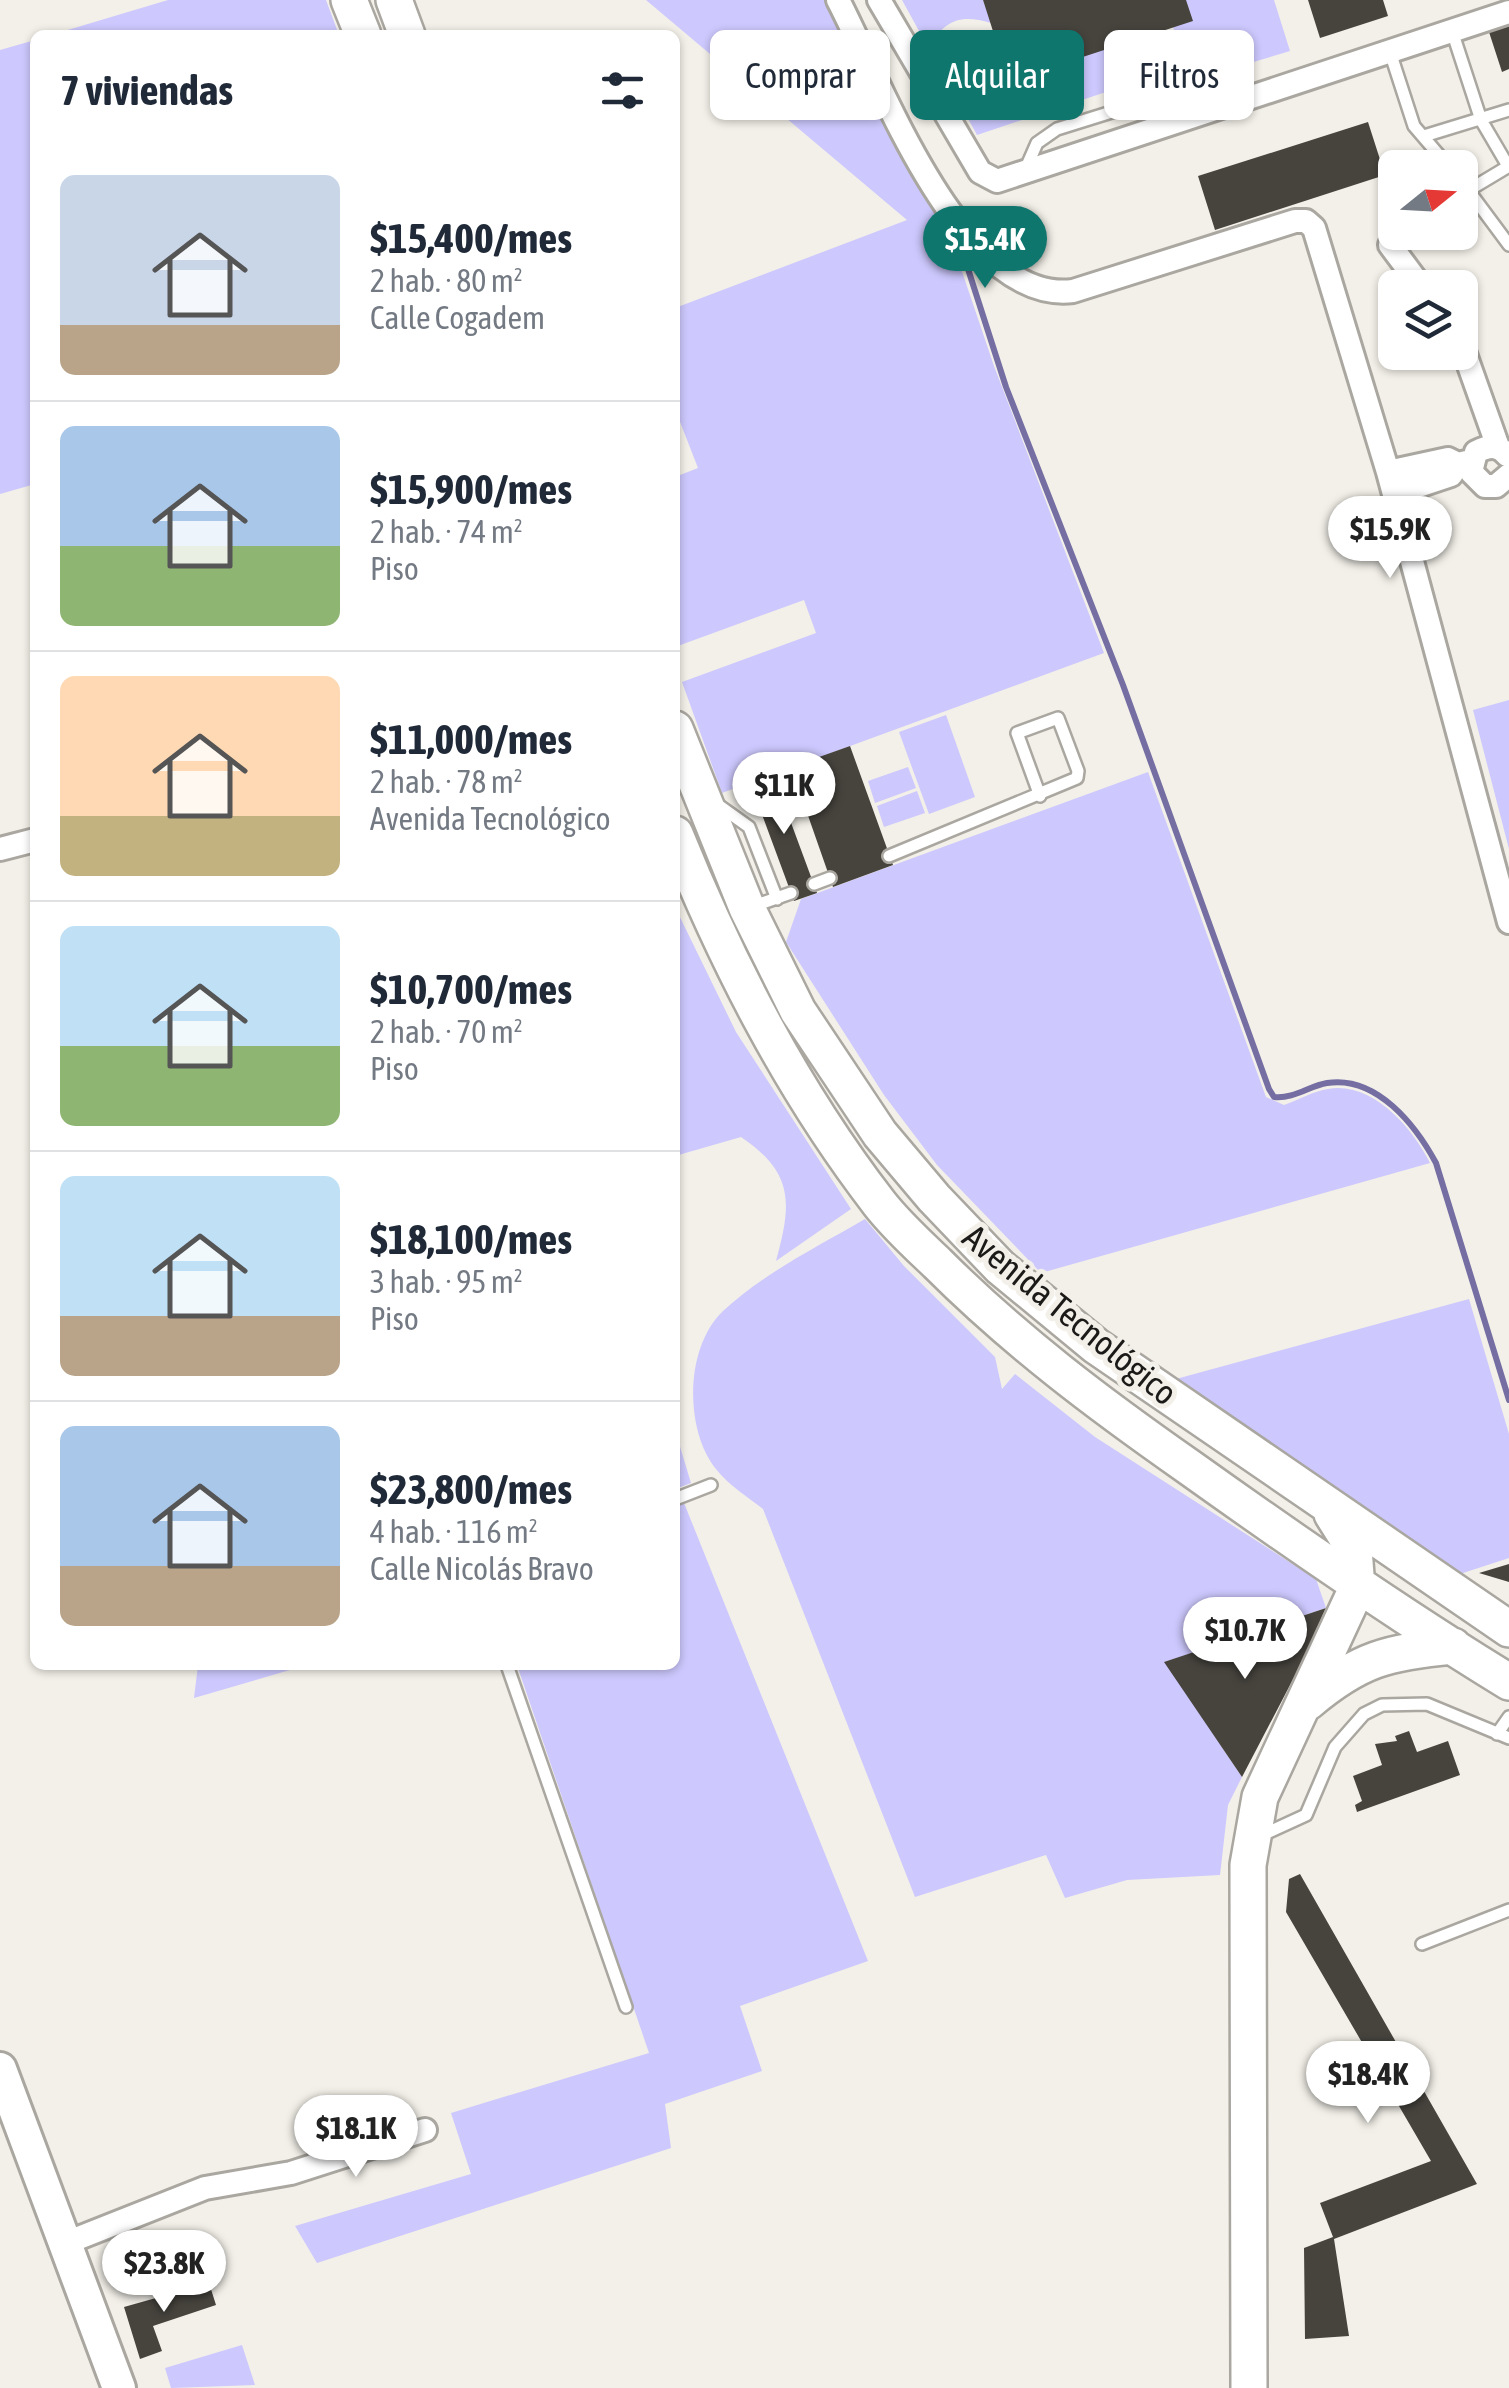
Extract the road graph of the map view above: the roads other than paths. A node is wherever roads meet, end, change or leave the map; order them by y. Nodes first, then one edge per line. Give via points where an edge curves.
1 (349, 0) edge
2 (394, 0) edge
3 (838, 0) edge
4 (879, 0) edge
5 (1509, 12) edge
6 (361, 30) edge
7 (405, 30) edge
8 (1452, 32) junction
9 (910, 52) edge
10 (1390, 52) junction
11 (1509, 110) edge
12 (950, 120) edge
13 (1480, 120) junction
14 (1424, 136) junction
15 (1435, 150) edge
16 (1509, 166) edge
17 (1478, 185) edge
18 (1478, 202) edge
19 (1509, 245) edge
20 (1471, 370) edge
21 (1464, 463) junction
22 (1506, 468) edge
23 (1391, 483) junction
24 (680, 741) edge
25 (1040, 796) junction
26 (30, 841) edge
27 (680, 846) edge
28 (0, 849) edge
29 (890, 856) dead end
30 (830, 878) dead end
31 (814, 884) dead end
32 (791, 894) dead end
33 (762, 904) junction
34 (1509, 922) edge
35 (711, 1485) dead end
36 (680, 1497) edge
37 (1322, 1499) junction
38 (1357, 1588) junction
39 (1463, 1597) junction
40 (1509, 1628) edge
41 (1452, 1646) junction
42 (508, 1670) edge
43 (1509, 1682) edge
44 (1303, 1706) junction
45 (1509, 1716) edge
46 (1503, 1736) edge
47 (1251, 1839) junction
48 (1509, 1910) edge
49 (1422, 1944) dead end
50 (626, 2007) dead end
51 (0, 2069) edge
52 (425, 2130) dead end
53 (66, 2243) junction
54 (119, 2388) edge
55 (1248, 2388) edge

1 - 6 main road
2 - 7 main road
3 - 23 street via 941,200 983,255 1020,283 1053,294 1073,291 1295,220 1314,228
4 - 9 street
5 - 8 street
8 - 10 street
8 - 13 lane
10 - 12 street via 997,181 980,172
10 - 14 lane via 1414,126
11 - 13 lane
13 - 14 lane
13 - 16 lane
14 - 15 lane
16 - 17 lane
18 - 19 lane
20 - 22 street
21 - 22 street via 1476,452
21 - 22 street via 1486,486
21 - 23 street via 1448,460
23 - 34 street
24 - 33 main road, Avenida Tecnológico via 700,793
25 - 25 lane via 1078,774 1058,718 1017,733
25 - 29 lane
26 - 28 street
27 - 38 main road, Avenida Tecnológico via 763,1026 891,1217 1035,1356
30 - 31 lane
32 - 33 lane
33 - 37 main road, Avenida Tecnológico via 798,1011 880,1134 1000,1268 1096,1346
35 - 36 lane
37 - 38 main road via 1352,1543
37 - 39 main road, Avenida Tecnológico
38 - 39 main road via 1409,1584
38 - 41 main road, Avenida Tecnológico
38 - 44 main road
39 - 40 main road, Avenida Tecnológico
41 - 43 main road, Avenida Tecnológico
41 - 44 main road via 1385,1654
42 - 50 lane
44 - 47 main road via 1260,1796
45 - 46 lane
46 - 47 lane via 1427,1704 1382,1705 1364,1714 1335,1747 1306,1815
47 - 55 main road
48 - 49 lane
51 - 53 street
52 - 53 street via 291,2173 205,2188
53 - 54 street

